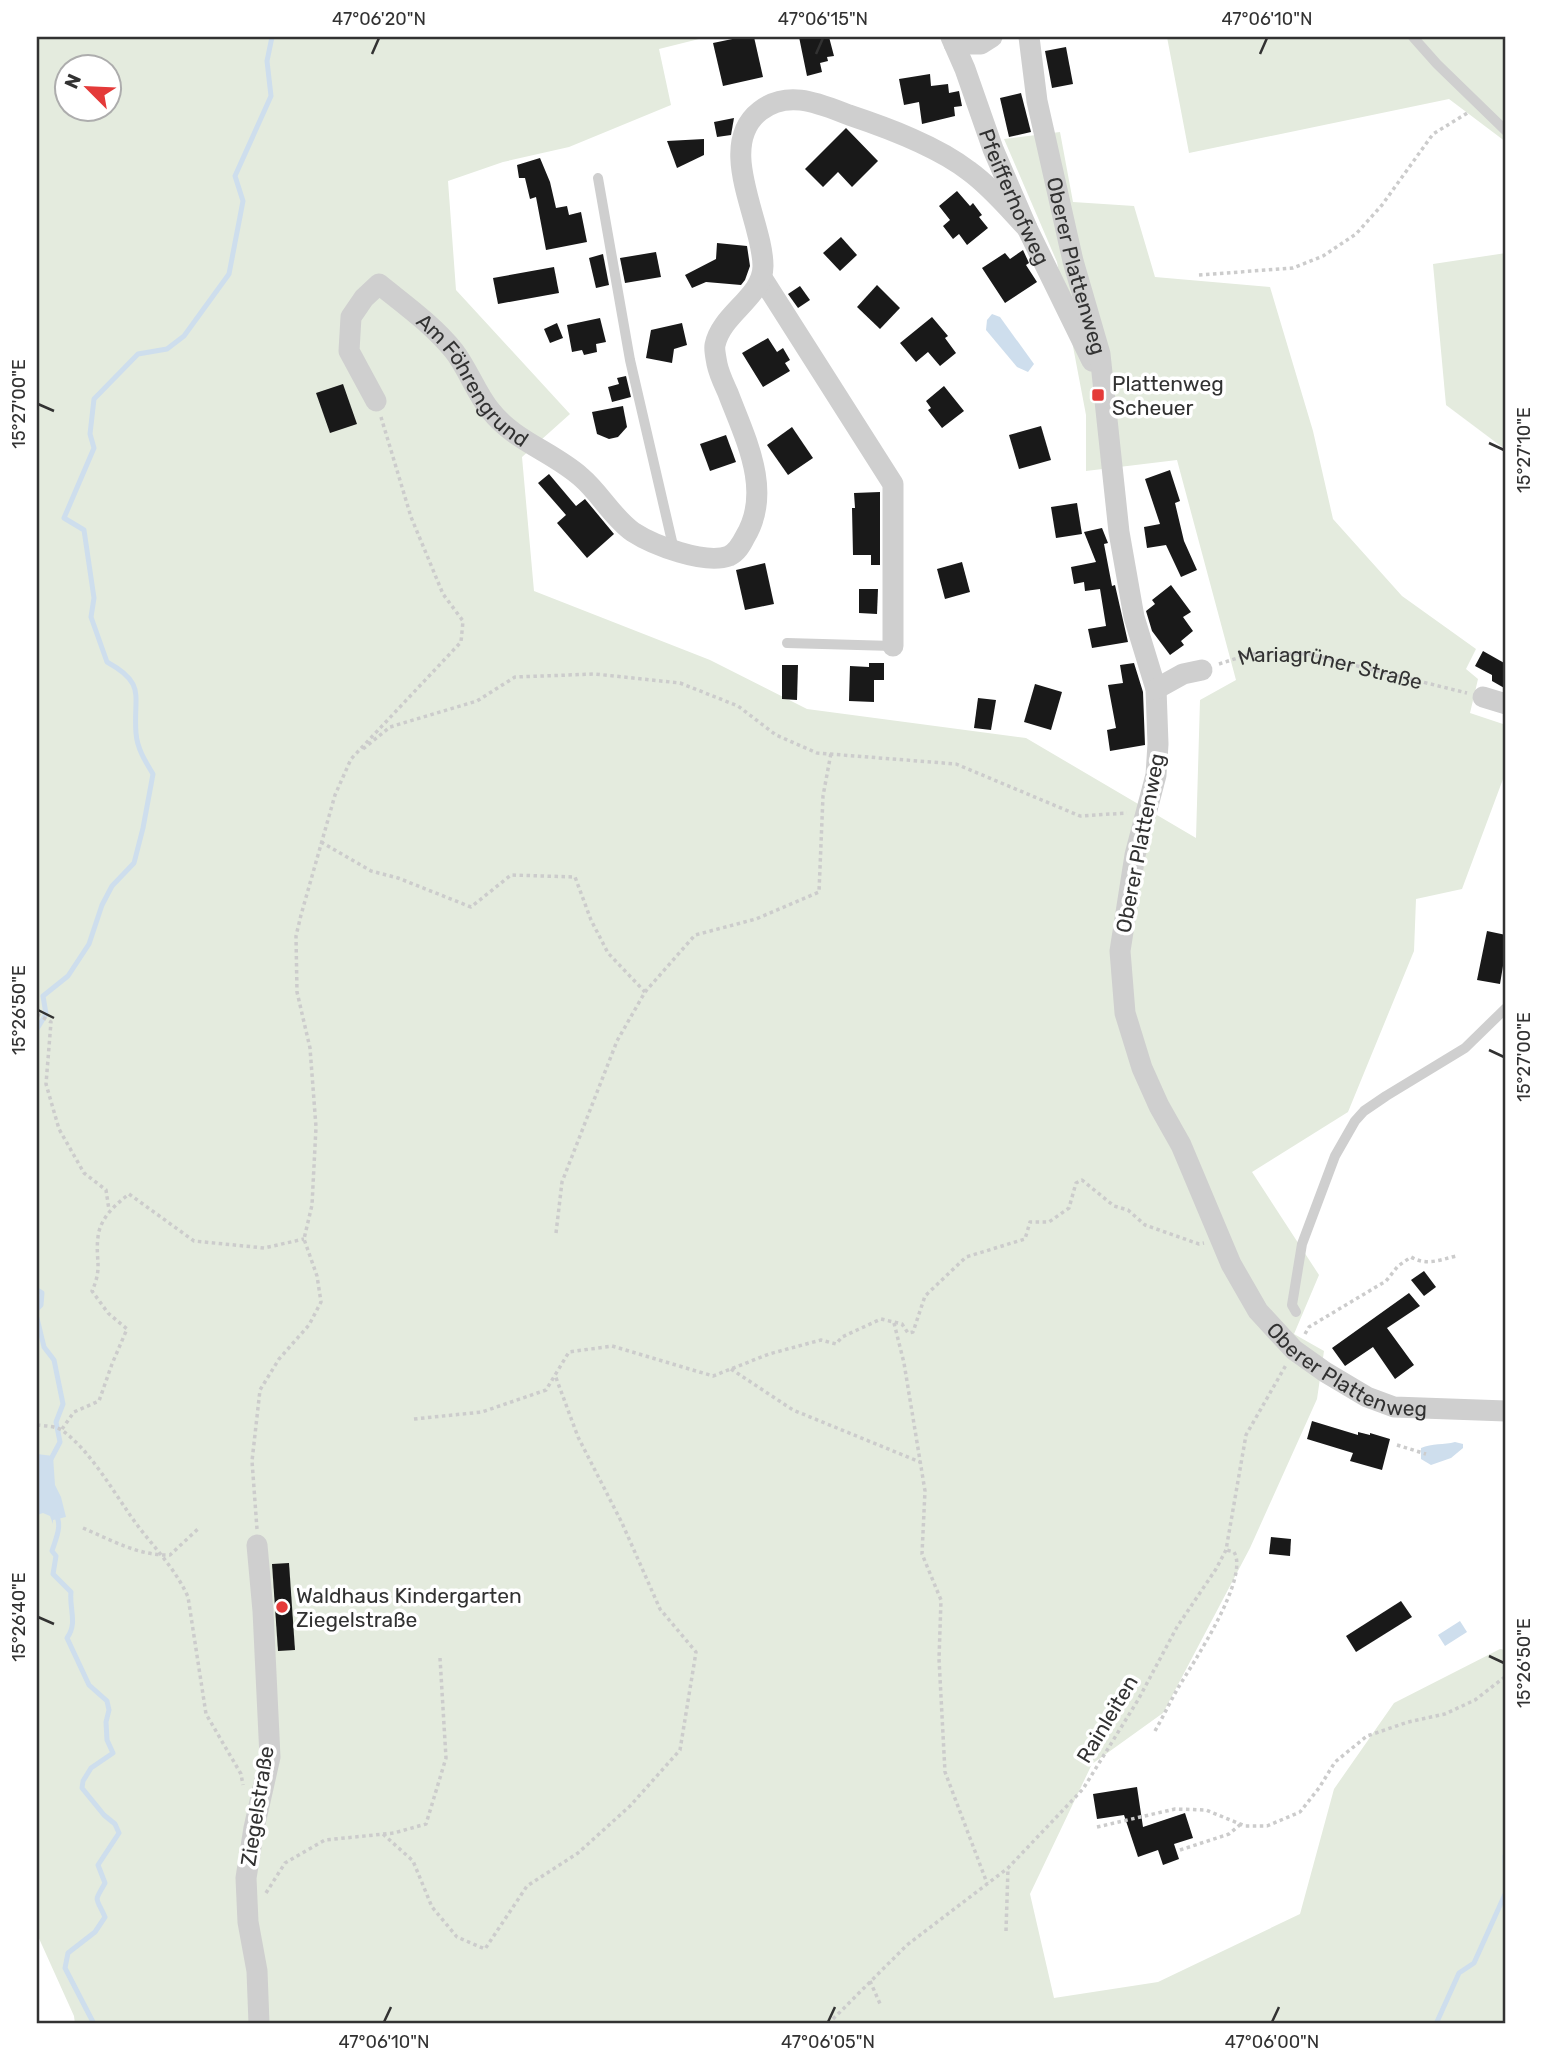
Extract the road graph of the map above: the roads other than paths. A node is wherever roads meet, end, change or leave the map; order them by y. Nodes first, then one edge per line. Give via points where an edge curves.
1 (992, 37) edge
2 (1029, 37) edge
3 (1413, 37) edge
4 (952, 40) edge
5 (1506, 131) edge
6 (598, 178) dead end
7 (1027, 228) junction
8 (762, 278) junction
9 (1103, 381) junction
10 (376, 401) road end
11 (674, 550) junction
12 (787, 643) dead end
13 (893, 646) joint
14 (1202, 670) road end
15 (1156, 689) junction
16 (1483, 697) road end
17 (1506, 704) edge
18 (1506, 1008) edge
19 (1296, 1312) dead end
20 (1506, 1412) edge
21 (257, 1545) road end
22 (259, 2024) edge

1 - 4 street, Pfeifferhofweg via 981,44
2 - 9 street, Oberer Plattenweg via 1037,101
3 - 5 lane
4 - 7 street, Pfeifferhofweg
6 - 11 lane via 630,360
7 - 8 street via 969,170 943,155 871,122 807,100 785,99 754,115 742,137 742,171 763,262
7 - 9 street, Pfeifferhofweg
8 - 11 street, Am Föhrengrund via 724,325 715,346 718,368 756,475 751,528 738,550 728,556 699,557
8 - 13 street via 893,484
9 - 15 street, Oberer Plattenweg via 1119,532 1134,617
10 - 11 street, Am Föhrengrund via 349,351 351,317 379,284 454,351 489,410 513,433 582,478 632,531
12 - 13 lane
14 - 15 street via 1183,674
15 - 20 street, Oberer Plattenweg via 1156,775 1135,855 1120,951 1125,1013 1142,1068 1181,1145 1230,1264 1258,1311 1367,1397 1394,1407
16 - 17 street
18 - 19 lane via 1465,1048 1386,1096 1355,1121 1335,1156 1302,1244 1292,1305
21 - 22 street, Ziegelstraße via 270,1757 247,1866

